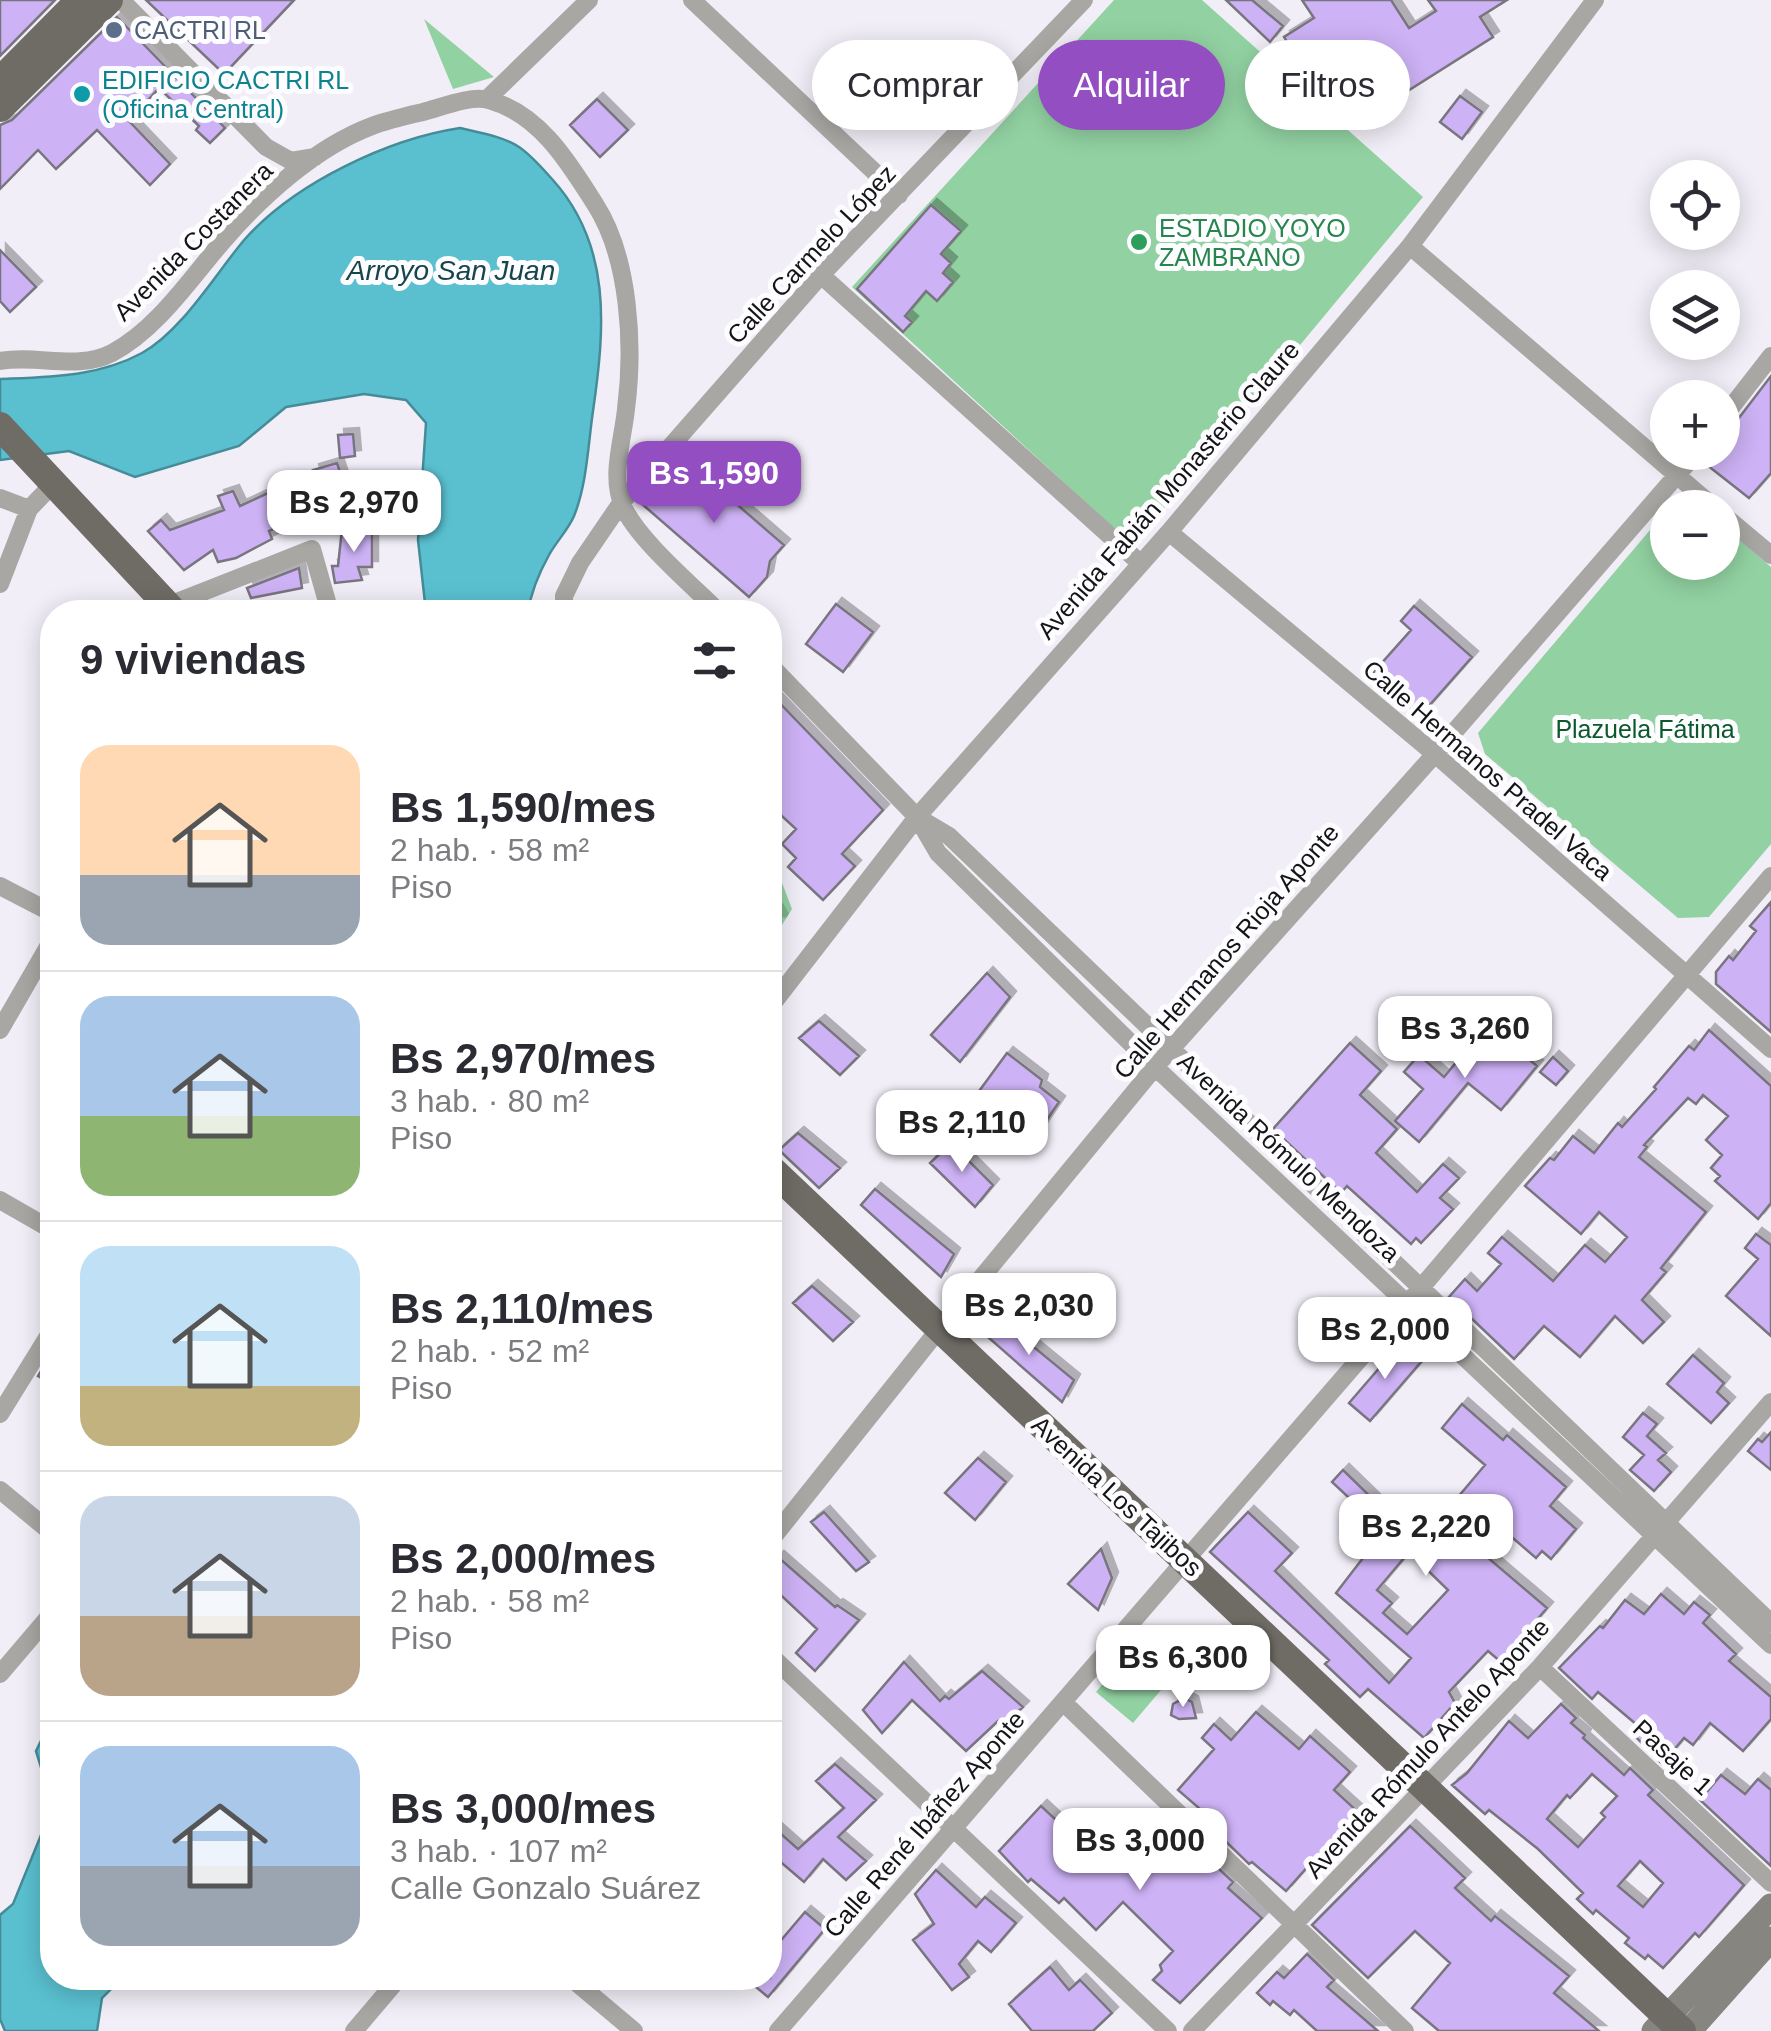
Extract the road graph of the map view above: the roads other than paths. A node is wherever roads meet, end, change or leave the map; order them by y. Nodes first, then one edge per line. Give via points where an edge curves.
1 (80, 0) edge
2 (109, 0) edge
3 (121, 0) edge
4 (589, 0) edge
5 (692, 0) edge
6 (1084, 0) edge
7 (1595, 0) edge
8 (0, 80) edge
9 (487, 99) junction
10 (0, 108) edge
11 (318, 156) junction
12 (898, 195) junction
13 (1410, 246) junction
14 (821, 275) junction
15 (1771, 356) edge
16 (0, 361) edge
17 (1740, 396) edge
18 (0, 426) edge
19 (1684, 470) edge
20 (49, 476) junction
21 (1679, 477) junction
22 (1694, 490) edge
23 (0, 498) edge
24 (621, 503) junction
25 (29, 509) junction
26 (1740, 529) edge
27 (1169, 532) junction
28 (1771, 555) edge
29 (1140, 562) junction
30 (0, 584) edge
31 (163, 600) edge
32 (192, 600) edge
33 (327, 600) edge
34 (564, 600) edge
35 (707, 600) edge
36 (782, 677) edge
37 (1435, 754) junction
38 (917, 817) junction
39 (1771, 876) edge
40 (0, 886) edge
41 (40, 908) edge
42 (40, 961) edge
43 (1687, 976) junction
44 (782, 991) edge
45 (0, 1030) edge
46 (1172, 1049) junction
47 (1771, 1049) edge
48 (1155, 1067) junction
49 (782, 1179) edge
50 (0, 1200) edge
51 (40, 1223) edge
52 (1421, 1288) junction
53 (1408, 1303) junction
54 (940, 1328) junction
55 (40, 1349) edge
56 (1771, 1402) edge
57 (0, 1414) edge
58 (0, 1490) edge
59 (40, 1523) edge
60 (782, 1526) edge
61 (1661, 1530) junction
62 (1184, 1559) junction
63 (1771, 1624) edge
64 (40, 1629) edge
65 (1771, 1645) edge
66 (782, 1666) edge
67 (1540, 1667) junction
68 (0, 1674) edge
69 (1062, 1702) junction
70 (1426, 1786) junction
71 (952, 1829) junction
72 (1771, 1883) edge
73 (1771, 1906) edge
74 (1294, 1925) junction
75 (1771, 1939) edge
76 (390, 1990) edge
77 (585, 1990) edge
78 (1673, 2028) edge
79 (354, 2031) edge
80 (634, 2031) edge
81 (778, 2031) edge
82 (1168, 2031) edge
83 (1192, 2031) edge
84 (1405, 2031) edge

1 - 8 main road
2 - 10 main road
3 - 11 street via 266,147 291,162
4 - 9 street
5 - 12 street
6 - 12 street, Calle Carmelo López
7 - 13 street, Avenida Fabián Monasterio Claure
9 - 11 street, Avenida Costanera via 371,126
9 - 24 street via 532,122 565,157 608,223 624,287 630,358 617,454
11 - 16 street, Avenida Costanera via 250,213 162,312 119,349 80,362
12 - 14 street, Calle Carmelo López
13 - 21 street
13 - 27 street, Avenida Fabián Monasterio Claure
14 - 24 street, Calle Carmelo López
14 - 29 street
15 - 17 street
18 - 20 main road
19 - 21 street, Calle Hermanos Rioja Aponte
20 - 25 street
20 - 31 main road
21 - 22 street
21 - 37 street, Calle Hermanos Rioja Aponte
23 - 25 street
24 - 34 street, Calle Carmelo López
24 - 35 street via 634,526
25 - 30 street
26 - 28 street
27 - 29 street, Avenida Fabián Monasterio Claure
27 - 37 street, Calle Hermanos Pradel Vaca
29 - 38 street, Avenida Fabián Monasterio Claure
32 - 33 street via 312,549
36 - 38 street, Avenida Rómulo Mendoza
37 - 43 street, Calle Hermanos Pradel Vaca
37 - 46 street, Calle Hermanos Rioja Aponte
38 - 44 street, Avenida Fabián Monasterio Claure
38 - 46 street, Avenida Rómulo Mendoza via 949,836
38 - 48 street, Avenida Rómulo Mendoza via 938,853
39 - 43 street, Calle René Ibáñez Aponte
40 - 41 street
42 - 45 street
43 - 47 street, Calle Hermanos Pradel Vaca
43 - 52 street, Calle René Ibáñez Aponte
46 - 48 street, Calle Hermanos Rioja Aponte
46 - 52 street, Avenida Rómulo Mendoza
48 - 53 street, Avenida Rómulo Mendoza
48 - 54 street, Calle Hermanos Rioja Aponte
49 - 54 main road, Avenida Los Tajibos
50 - 51 street
52 - 53 street, Calle René Ibáñez Aponte
52 - 61 street, Avenida Rómulo Mendoza
53 - 61 street, Avenida Rómulo Mendoza
53 - 62 street, Calle René Ibáñez Aponte
54 - 60 street, Calle Hermanos Rioja Aponte
54 - 62 main road, Avenida Los Tajibos
55 - 57 street
56 - 61 street, Avenida Rómulo Antelo Aponte
58 - 59 street
61 - 63 street, Avenida Rómulo Mendoza
61 - 65 street, Avenida Rómulo Mendoza
61 - 67 street, Avenida Rómulo Antelo Aponte
62 - 69 street, Calle René Ibáñez Aponte
62 - 70 main road, Avenida Los Tajibos
64 - 68 street
66 - 71 street
67 - 70 street, Avenida Rómulo Antelo Aponte
67 - 72 street, Pasaje 1
69 - 71 street, Calle René Ibáñez Aponte
69 - 74 street
70 - 74 street, Avenida Rómulo Antelo Aponte
70 - 78 main road, Avenida Los Tajibos
71 - 81 street, Calle René Ibáñez Aponte
71 - 82 street
73 - 78 main road
74 - 83 street, Avenida Rómulo Antelo Aponte
74 - 84 street
75 - 78 main road
76 - 79 street
77 - 80 street

